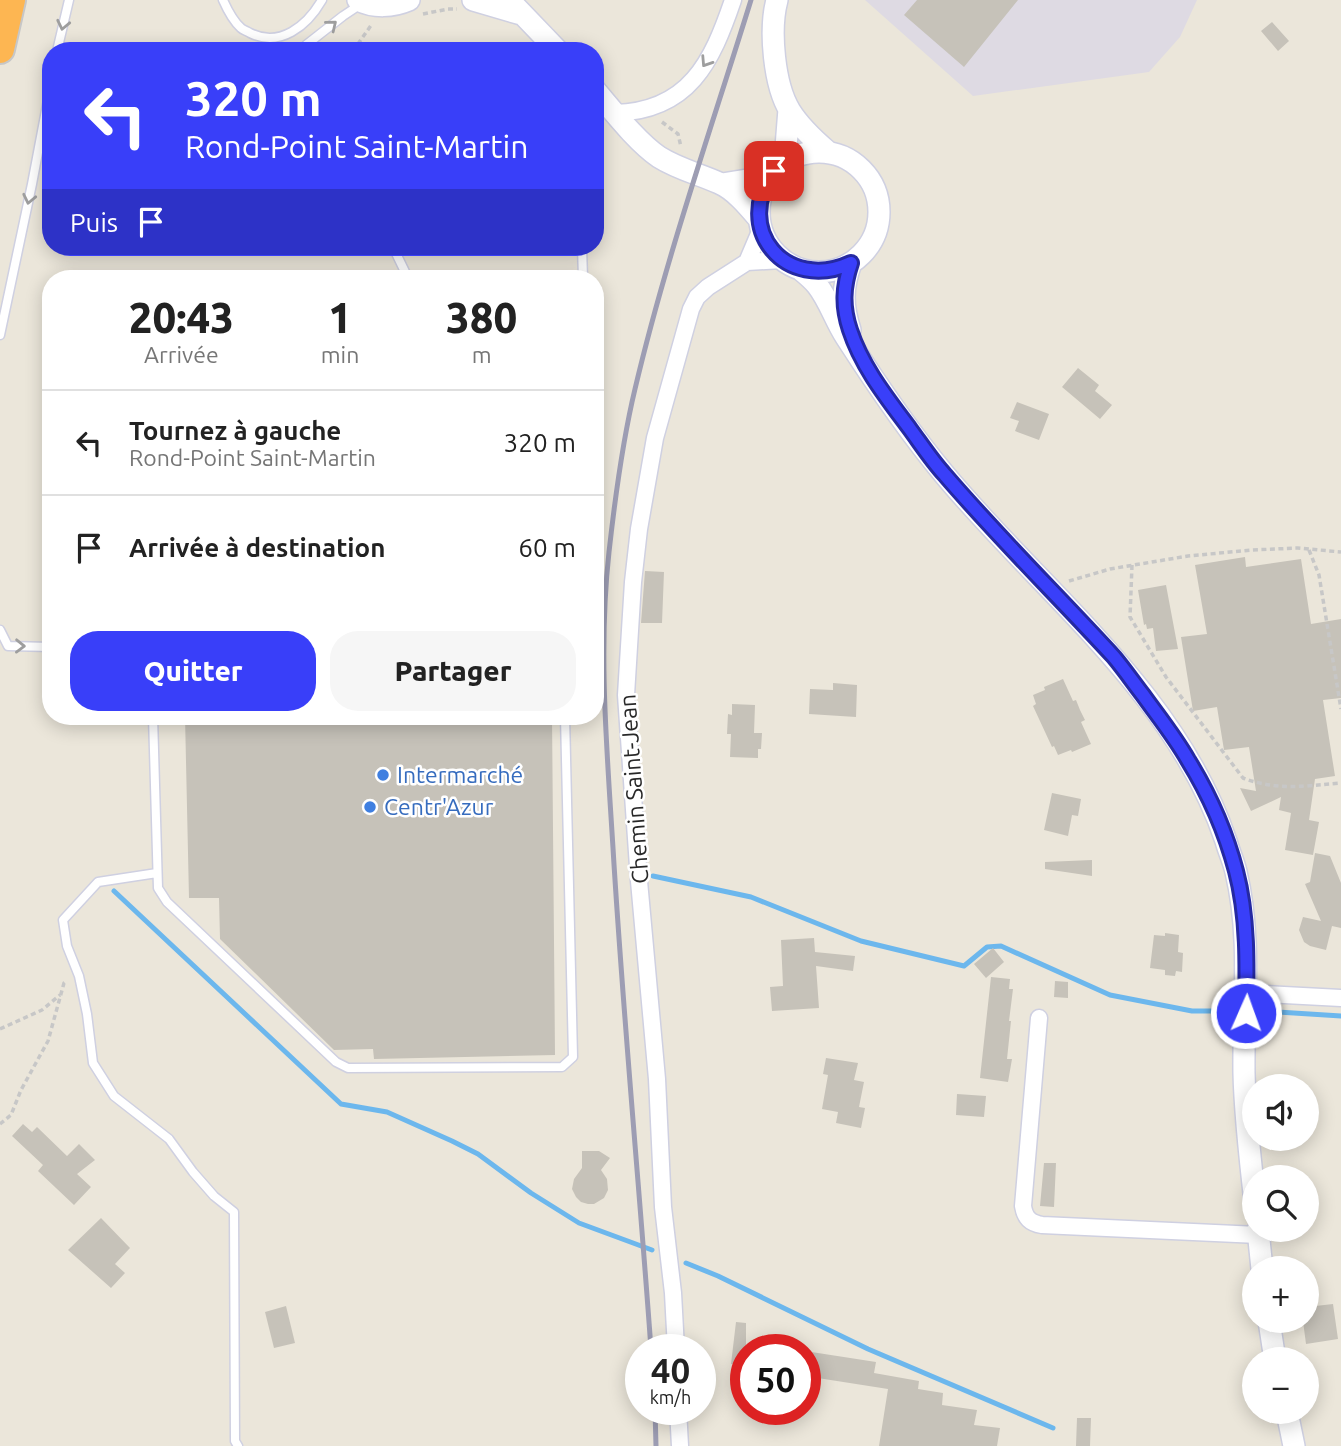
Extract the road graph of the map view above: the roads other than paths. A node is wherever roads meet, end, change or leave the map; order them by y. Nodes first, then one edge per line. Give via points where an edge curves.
1 (11, 0) edge
2 (69, 0) edge
3 (223, 0) edge
4 (322, 0) edge
5 (733, 0) edge
6 (777, 0) edge
7 (360, 1) edge
8 (470, 5) edge
9 (516, 7) edge
10 (414, 8) edge
11 (59, 42) edge
12 (310, 42) edge
13 (549, 42) edge
14 (0, 49) edge
15 (604, 100) edge
16 (789, 109) junction
17 (615, 113) junction
18 (42, 131) edge
19 (827, 151) junction
20 (777, 168) junction
21 (722, 184) junction
22 (760, 224) junction
23 (747, 262) junction
24 (851, 263) junction
25 (792, 265) junction
26 (0, 335) edge
27 (861, 358) junction
28 (0, 630) edge
29 (42, 647) edge
30 (153, 725) edge
31 (565, 725) edge
32 (157, 873) junction
33 (1246, 993) junction
34 (1341, 998) edge
35 (1039, 1018) dead end
36 (1251, 1165) edge
37 (1242, 1231) edge
38 (675, 1334) edge
39 (1289, 1424) edge
40 (679, 1425) edge
41 (238, 1446) edge
42 (680, 1446) edge
43 (1294, 1446) edge

1 - 14 highway
2 -> 11 lane
3 - 4 lane via 240,28 272,39 290,33
5 -> 17 street via 717,44 693,80 646,110
6 - 16 main road via 773,53
7 - 10 main road
12 -> 7 lane
8 - 9 main road
9 - 13 main road
15 - 17 main road
16 - 19 main road
16 - 20 main road via 787,139
17 - 21 main road via 657,155
18 -> 26 lane
19 - 20 main road via 802,153
19 - 24 main road via 857,164 869,176 880,207 873,239
20 - 21 main road via 753,179
20 - 22 main road via 761,194
21 - 22 main road via 746,203
22 - 23 street
22 - 25 main road via 773,251
23 - 25 street, Chemin Saint-Jean
23 - 38 street, Chemin Saint-Jean via 708,287 691,309 655,438 632,594 626,695
24 - 25 main road via 823,272
24 - 27 main road via 845,281 845,310
25 - 27 main road via 816,283
27 - 33 main road via 943,473 1116,660 1188,759 1220,825 1236,872 1244,924
28 -> 29 lane via 8,646
30 - 32 lane
31 - 32 lane via 573,1057 562,1067 348,1068 336,1062 167,902 158,888
32 - 41 lane via 98,882 63,920 87,1014 93,1063 114,1096 169,1139 214,1196 234,1212
33 - 34 street
33 - 36 main road via 1244,1072
35 - 37 street via 1023,1206 1028,1220 1042,1225
39 - 43 main road
40 - 42 street

